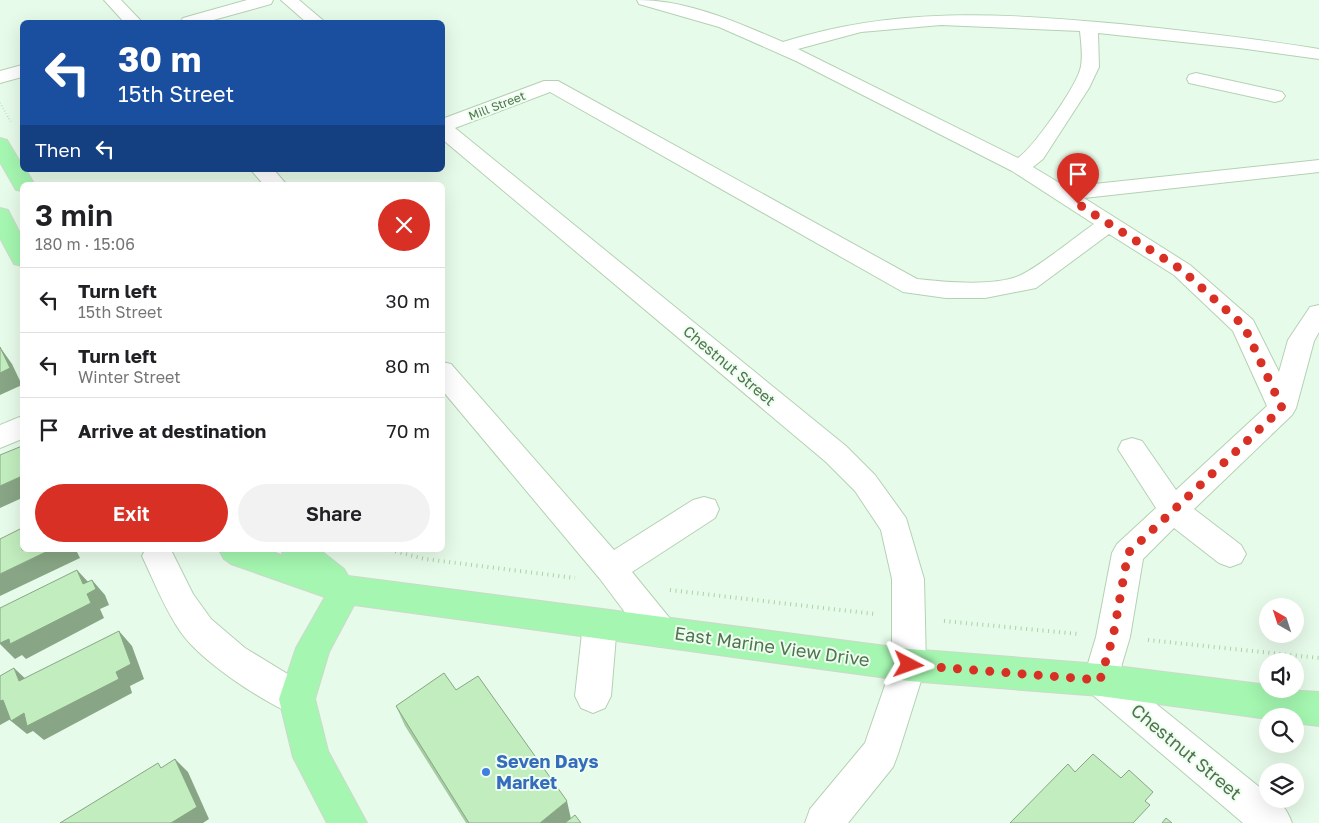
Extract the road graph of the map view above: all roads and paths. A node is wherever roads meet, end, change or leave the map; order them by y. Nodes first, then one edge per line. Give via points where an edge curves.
1 (112, 0) edge
2 (265, 0) edge
3 (289, 0) edge
4 (645, 0) edge
5 (131, 20) edge
6 (196, 20) edge
7 (314, 20) edge
8 (1089, 27) junction
9 (782, 48) junction
10 (1319, 54) edge
11 (20, 72) edge
12 (0, 77) edge
13 (1196, 80) dead end
14 (1275, 96) dead end
15 (445, 126) edge
16 (445, 129) edge
17 (0, 144) edge
18 (1319, 166) edge
19 (1019, 167) junction
20 (264, 172) edge
21 (22, 182) edge
22 (273, 182) edge
23 (1063, 194) junction
24 (0, 215) edge
25 (1109, 224) junction
26 (20, 256) edge
27 (1319, 312) edge
28 (1310, 345) edge
29 (445, 375) edge
30 (1282, 408) junction
31 (20, 428) edge
32 (0, 437) edge
33 (1132, 449) dead end
34 (704, 509) dead end
35 (1173, 510) junction
36 (238, 552) edge
37 (299, 552) edge
38 (398, 552) edge
39 (1230, 554) dead end
40 (158, 556) dead end
41 (618, 577) junction
42 (346, 590) junction
43 (908, 617) junction
44 (600, 624) junction
45 (660, 632) junction
46 (1113, 637) junction
47 (1319, 658) edge
48 (909, 665) junction
49 (1100, 680) junction
50 (593, 696) dead end
51 (297, 700) junction
52 (1319, 709) edge
53 (348, 823) edge
54 (824, 823) edge
55 (1273, 823) edge

1 - 5 street
2 - 6 street
3 - 7 street
4 - 9 street via 725,23
8 - 9 street via 973,18 904,20 845,28
8 - 10 street via 1208,37
8 - 19 street via 1090,67 1083,81 1036,155
9 - 19 street
11 - 12 street
13 - 14 street
15 - 25 street, Mill Street via 551,85 912,286 985,290 1028,282
16 - 43 street, Chestnut Street via 836,454 865,483 895,527 908,579
17 - 21 main road
18 - 23 street
19 - 23 street
20 - 22 street
23 - 25 street
24 - 26 main road
25 - 30 street via 1182,270 1244,326
27 - 28 street
28 - 30 street
29 - 41 street
30 - 35 street
31 - 32 street
33 - 35 street
34 - 41 street
35 - 39 street
35 - 46 street via 1128,553
36 - 42 main road, East Marine View Drive
37 - 42 main road
38 - 41 path via 425,559
40 - 51 street via 198,629 219,649
41 - 43 path
41 - 45 street
42 - 44 main road, East Marine View Drive
42 - 51 main road via 312,648
43 - 46 path
43 - 48 street, Chestnut Street
44 - 45 main road, East Marine View Drive
44 - 50 street
45 - 48 main road, East Marine View Drive
46 - 47 path
46 - 49 street
48 - 49 main road, East Marine View Drive
48 - 54 street, Chestnut Street via 880,754
49 - 52 main road, East Marine View Drive
49 - 55 street, Chestnut Street
51 - 53 main road via 311,757

